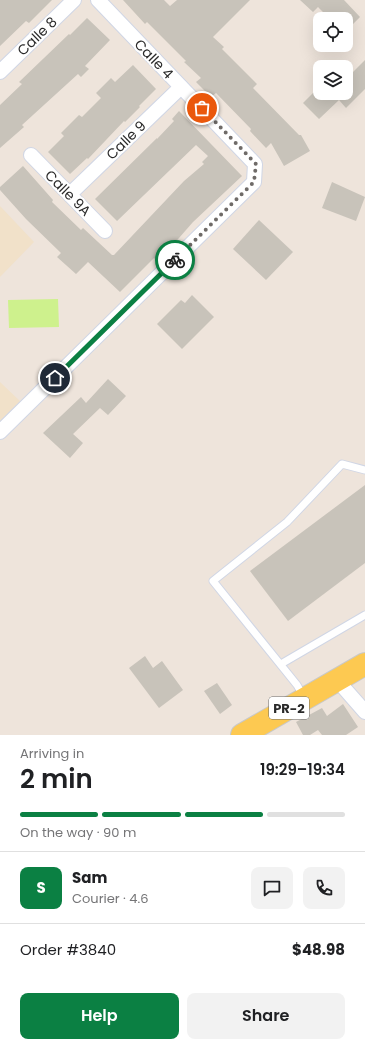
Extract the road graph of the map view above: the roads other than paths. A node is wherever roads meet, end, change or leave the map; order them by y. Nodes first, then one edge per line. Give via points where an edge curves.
1 (74, 0) edge
2 (98, 0) edge
3 (0, 72) edge
4 (181, 87) junction
5 (31, 155) dead end
6 (70, 194) junction
7 (105, 231) dead end
8 (0, 432) edge
9 (365, 470) edge
10 (365, 616) edge
11 (281, 664) junction
12 (365, 664) edge
13 (337, 680) junction
14 (305, 698) junction
15 (365, 712) edge
16 (242, 735) edge

1 - 3 street, Calle 8
2 - 4 street, Calle 4
4 - 6 street, Calle 9
4 - 8 street, Calle 4 via 256,164 254,182
5 - 6 street, Calle 9A
6 - 7 street, Calle 9A
9 - 11 lane via 342,464 287,522 212,581
10 - 11 lane
11 - 14 lane
12 - 13 main road, PR-2
13 - 14 main road, PR-2
13 - 15 street
14 - 16 main road, PR-2

